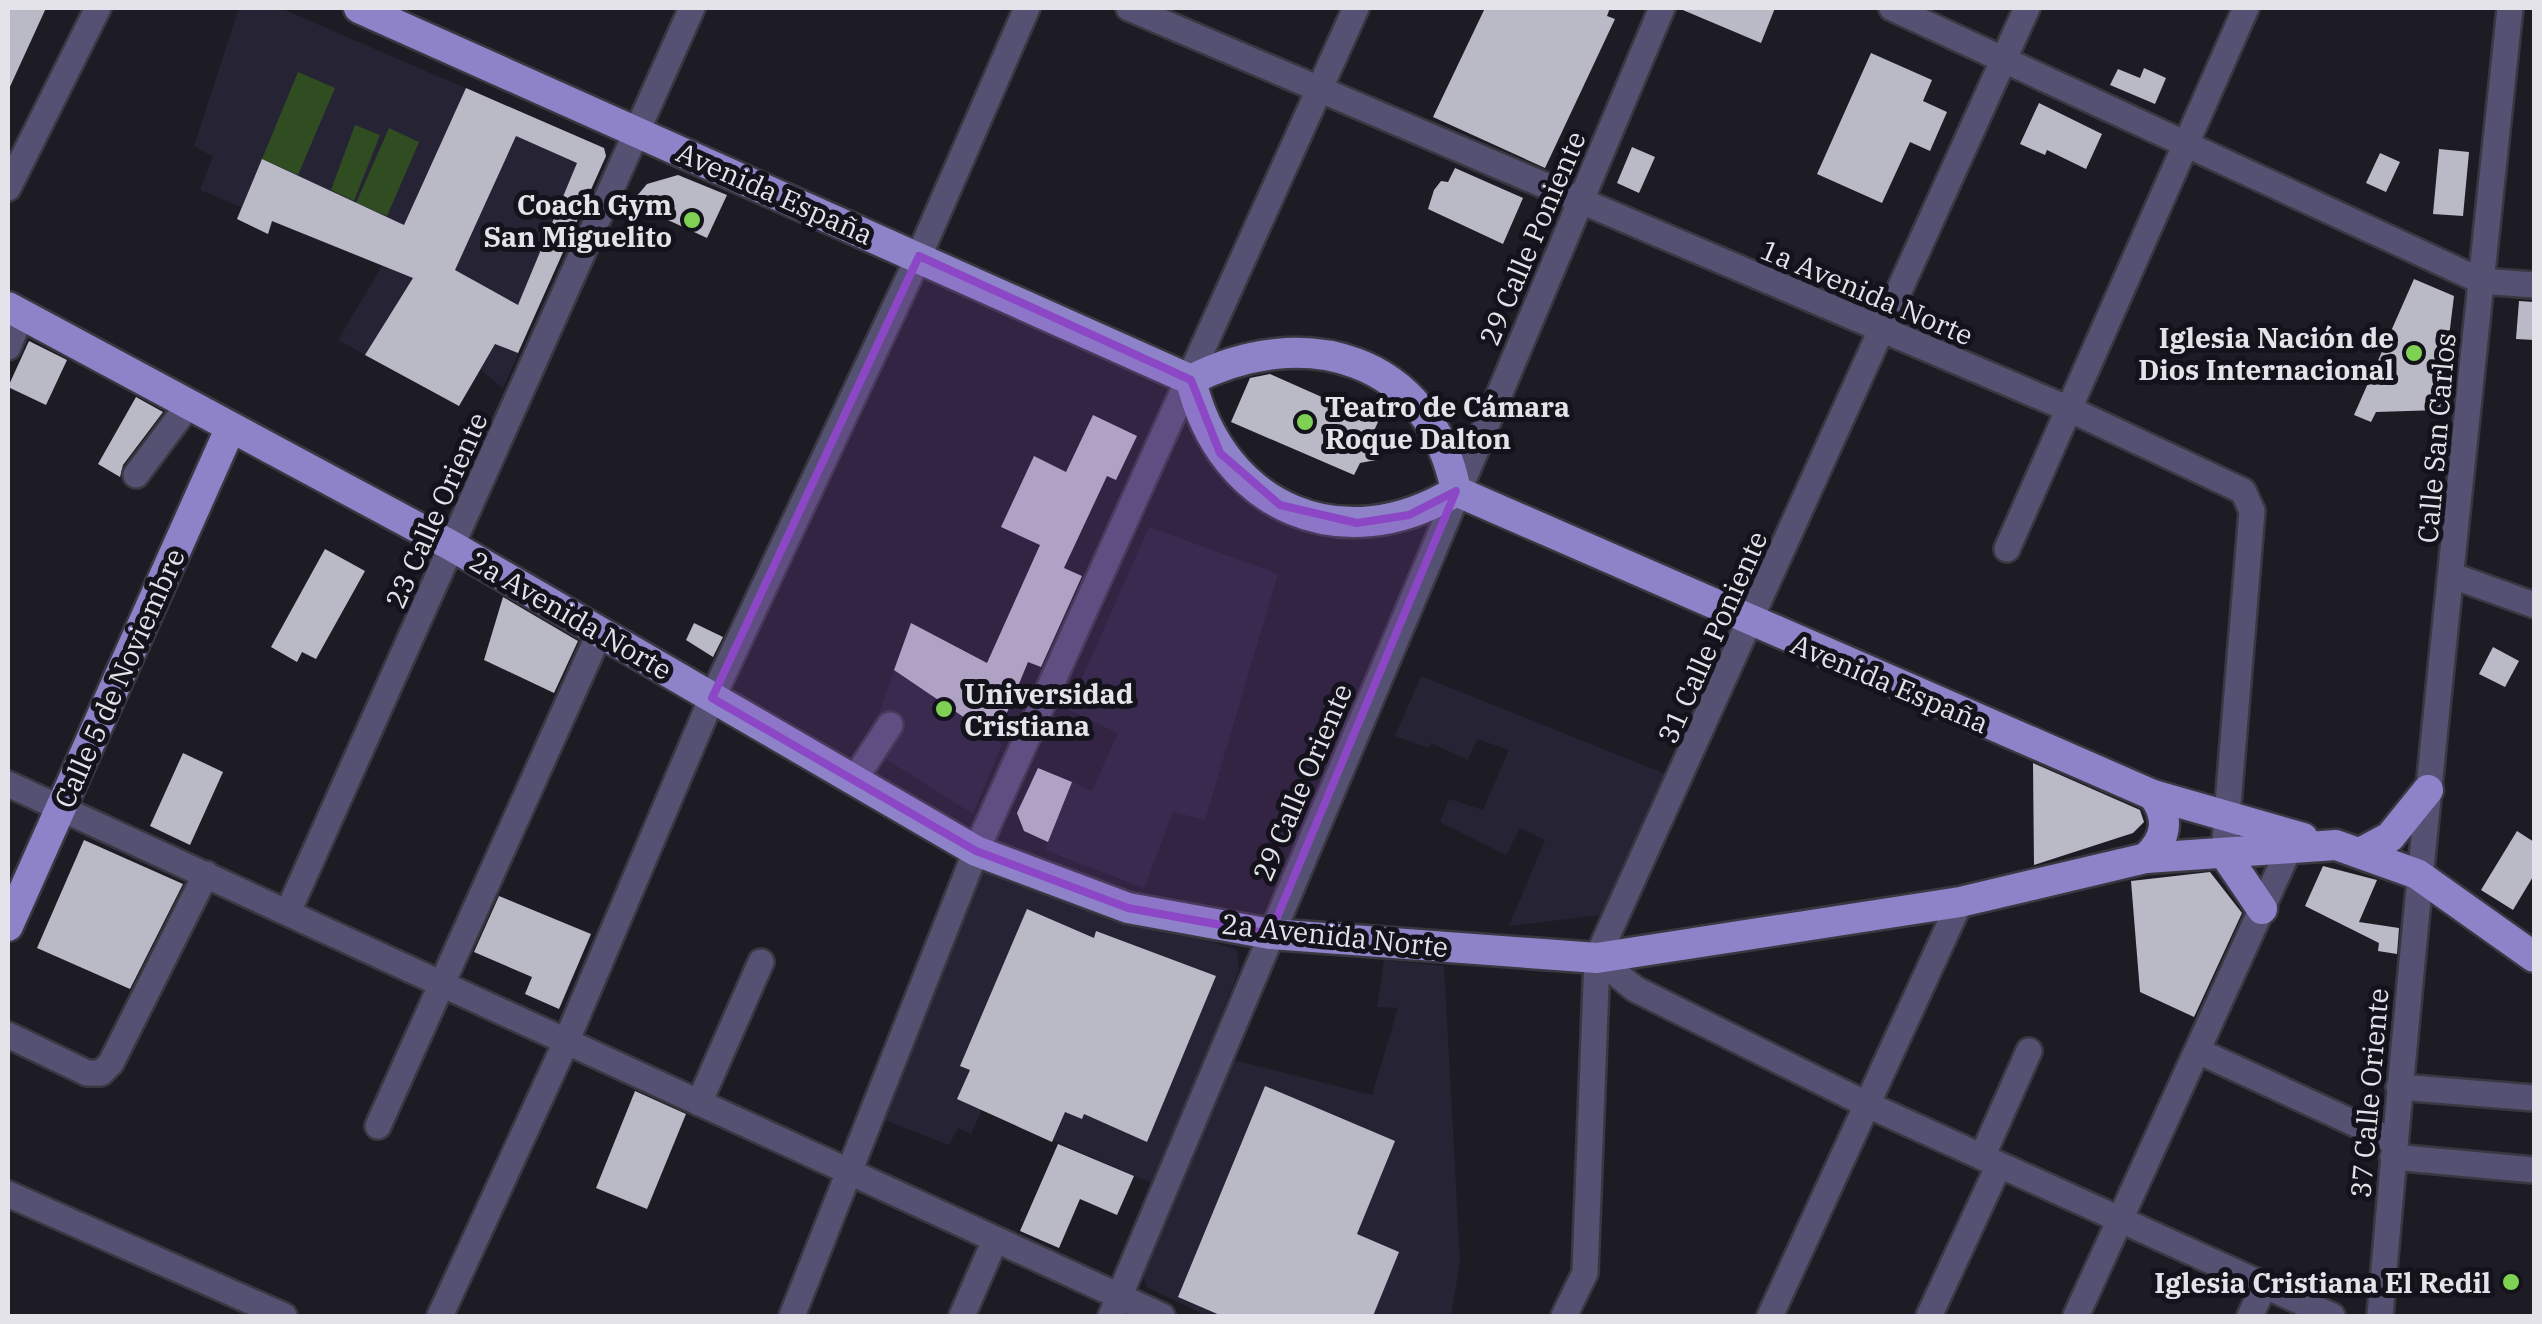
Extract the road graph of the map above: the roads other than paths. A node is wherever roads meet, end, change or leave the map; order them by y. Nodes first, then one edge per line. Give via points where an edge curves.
1 (98, 8) edge
2 (359, 8) edge
3 (692, 8) edge
4 (1027, 8) edge
5 (1129, 8) edge
6 (1356, 8) edge
7 (1662, 8) edge
8 (1892, 8) edge
9 (2028, 8) edge
10 (2246, 8) edge
11 (2510, 8) edge
12 (391, 14) edge
13 (2006, 60) junction
14 (1320, 89) junction
15 (638, 132) junction
16 (2186, 143) junction
17 (8, 188) edge
18 (1580, 202) junction
19 (919, 256) junction
20 (2481, 280) junction
21 (2534, 285) edge
22 (14, 311) edge
23 (1880, 332) junction
24 (8, 347) edge
25 (1191, 380) junction
26 (186, 406) junction
27 (2069, 408) junction
28 (230, 429) junction
29 (136, 475) dead end
30 (1456, 492) junction
31 (452, 546) junction
32 (2007, 549) dead end
33 (2454, 576) junction
34 (2534, 605) edge
35 (1752, 624) junction
36 (600, 632) junction
37 (712, 698) junction
38 (890, 725) dead end
39 (854, 780) junction
40 (8, 784) edge
41 (2428, 790) junction
42 (2153, 796) junction
43 (60, 810) junction
44 (2225, 818) junction
45 (2293, 841) junction
46 (2349, 849) junction
47 (976, 851) junction
48 (2224, 853) junction
49 (2146, 858) junction
50 (206, 874) junction
51 (2417, 874) junction
52 (1960, 902) junction
53 (2262, 909) junction
54 (288, 912) junction
55 (8, 926) edge
56 (1270, 934) junction
57 (2534, 956) edge
58 (1598, 958) junction
59 (761, 962) dead end
60 (444, 984) junction
61 (8, 1035) edge
62 (566, 1042) junction
63 (2029, 1051) dead end
64 (2198, 1051) junction
65 (2400, 1087) junction
66 (2534, 1098) edge
67 (699, 1103) junction
68 (1868, 1105) junction
69 (378, 1126) dead end
70 (2394, 1150) junction
71 (1991, 1161) junction
72 (2534, 1170) edge
73 (850, 1173) junction
74 (8, 1194) edge
75 (2120, 1220) junction
76 (995, 1240) junction
77 (2264, 1286) junction
78 (1115, 1307) edge
79 (284, 1316) edge
80 (440, 1316) edge
81 (792, 1316) edge
82 (962, 1316) edge
83 (1162, 1316) edge
84 (1564, 1316) edge
85 (1770, 1316) edge
86 (1928, 1316) edge
87 (2076, 1316) edge
88 (2250, 1316) edge
89 (2332, 1316) edge
90 (2380, 1316) edge

1 - 17 street
2 - 12 main road, Avenida España
3 - 15 street, 23 Calle Oriente
4 - 19 street
5 - 14 street, 1a Avenida Norte
6 - 14 street
7 - 18 street, 29 Calle Poniente
8 - 13 street
9 - 13 street, 31 Calle Poniente
10 - 16 street
11 - 20 street, Calle San Carlos
12 - 15 main road, Avenida España
13 - 16 street
13 - 23 street, 31 Calle Poniente
14 - 18 street, 1a Avenida Norte
14 - 25 street
15 - 19 main road, Avenida España
15 - 31 street, 23 Calle Oriente
16 - 20 street
16 - 27 street
18 - 23 street, 1a Avenida Norte
18 - 30 street, 29 Calle Poniente
19 - 25 main road, Avenida España
19 - 37 street
20 - 21 street
20 - 33 street, Calle San Carlos
22 - 24 street
22 - 26 main road, 2a Avenida Norte
23 - 27 street, 1a Avenida Norte
23 - 35 street, 31 Calle Poniente
25 - 30 main road via 1268,352 1307,352 1370,370 1411,401 1442,444
25 - 30 main road via 1220,453 1258,491 1304,515 1383,521
25 - 47 street
26 - 28 main road, 2a Avenida Norte
26 - 29 street
27 - 32 street
27 - 44 street, 1a Avenida Norte via 2249,496
28 - 31 main road, 2a Avenida Norte
28 - 43 main road, Calle 5 de Noviembre
30 - 35 main road, Avenida España
30 - 56 street, 29 Calle Oriente
31 - 36 main road, 2a Avenida Norte
31 - 54 street, 23 Calle Oriente
33 - 34 street
33 - 41 street, Calle San Carlos
35 - 42 main road, Avenida España
35 - 58 street, 31 Calle Poniente
36 - 37 main road, 2a Avenida Norte
36 - 60 street
37 - 39 main road, 2a Avenida Norte
37 - 62 street
38 - 39 street
39 - 47 main road, 2a Avenida Norte
40 - 43 street
41 - 46 main road via 2399,828
41 - 51 street, Calle San Carlos
42 - 44 main road, Avenida España
42 - 49 main road via 2164,828
43 - 50 street
43 - 55 main road, Calle 5 de Noviembre
44 - 45 main road, Avenida España
44 - 48 street, 1a Avenida Norte
45 - 46 main road, Avenida España
45 - 48 main road, 2a Avenida Norte
45 - 53 street
46 - 51 main road
47 - 56 main road, 2a Avenida Norte via 1128,908
47 - 73 street
48 - 49 main road, 2a Avenida Norte
48 - 53 main road
49 - 52 main road, 2a Avenida Norte
50 - 54 street
50 - 61 street via 101,1073 87,1073
51 - 57 main road
51 - 65 street, 37 Calle Oriente
52 - 58 main road, 2a Avenida Norte
52 - 68 street
53 - 64 street
54 - 60 street
56 - 58 main road, 2a Avenida Norte
56 - 78 street, 29 Calle Oriente
58 - 68 street via 1635,989
58 - 84 street, 31 Calle Poniente via 1585,1274
59 - 67 street
60 - 62 street
60 - 69 street
62 - 67 street
62 - 80 street
63 - 71 street
64 - 70 street
64 - 75 street
65 - 66 street
65 - 70 street, 37 Calle Oriente
67 - 73 street
68 - 71 street
68 - 85 street
70 - 72 street
70 - 90 street, 37 Calle Oriente
71 - 75 street
71 - 86 street
73 - 76 street
73 - 81 street
74 - 79 street
75 - 77 street
75 - 87 street
76 - 78 street
76 - 82 street
77 - 88 street
77 - 89 street
78 - 83 street

